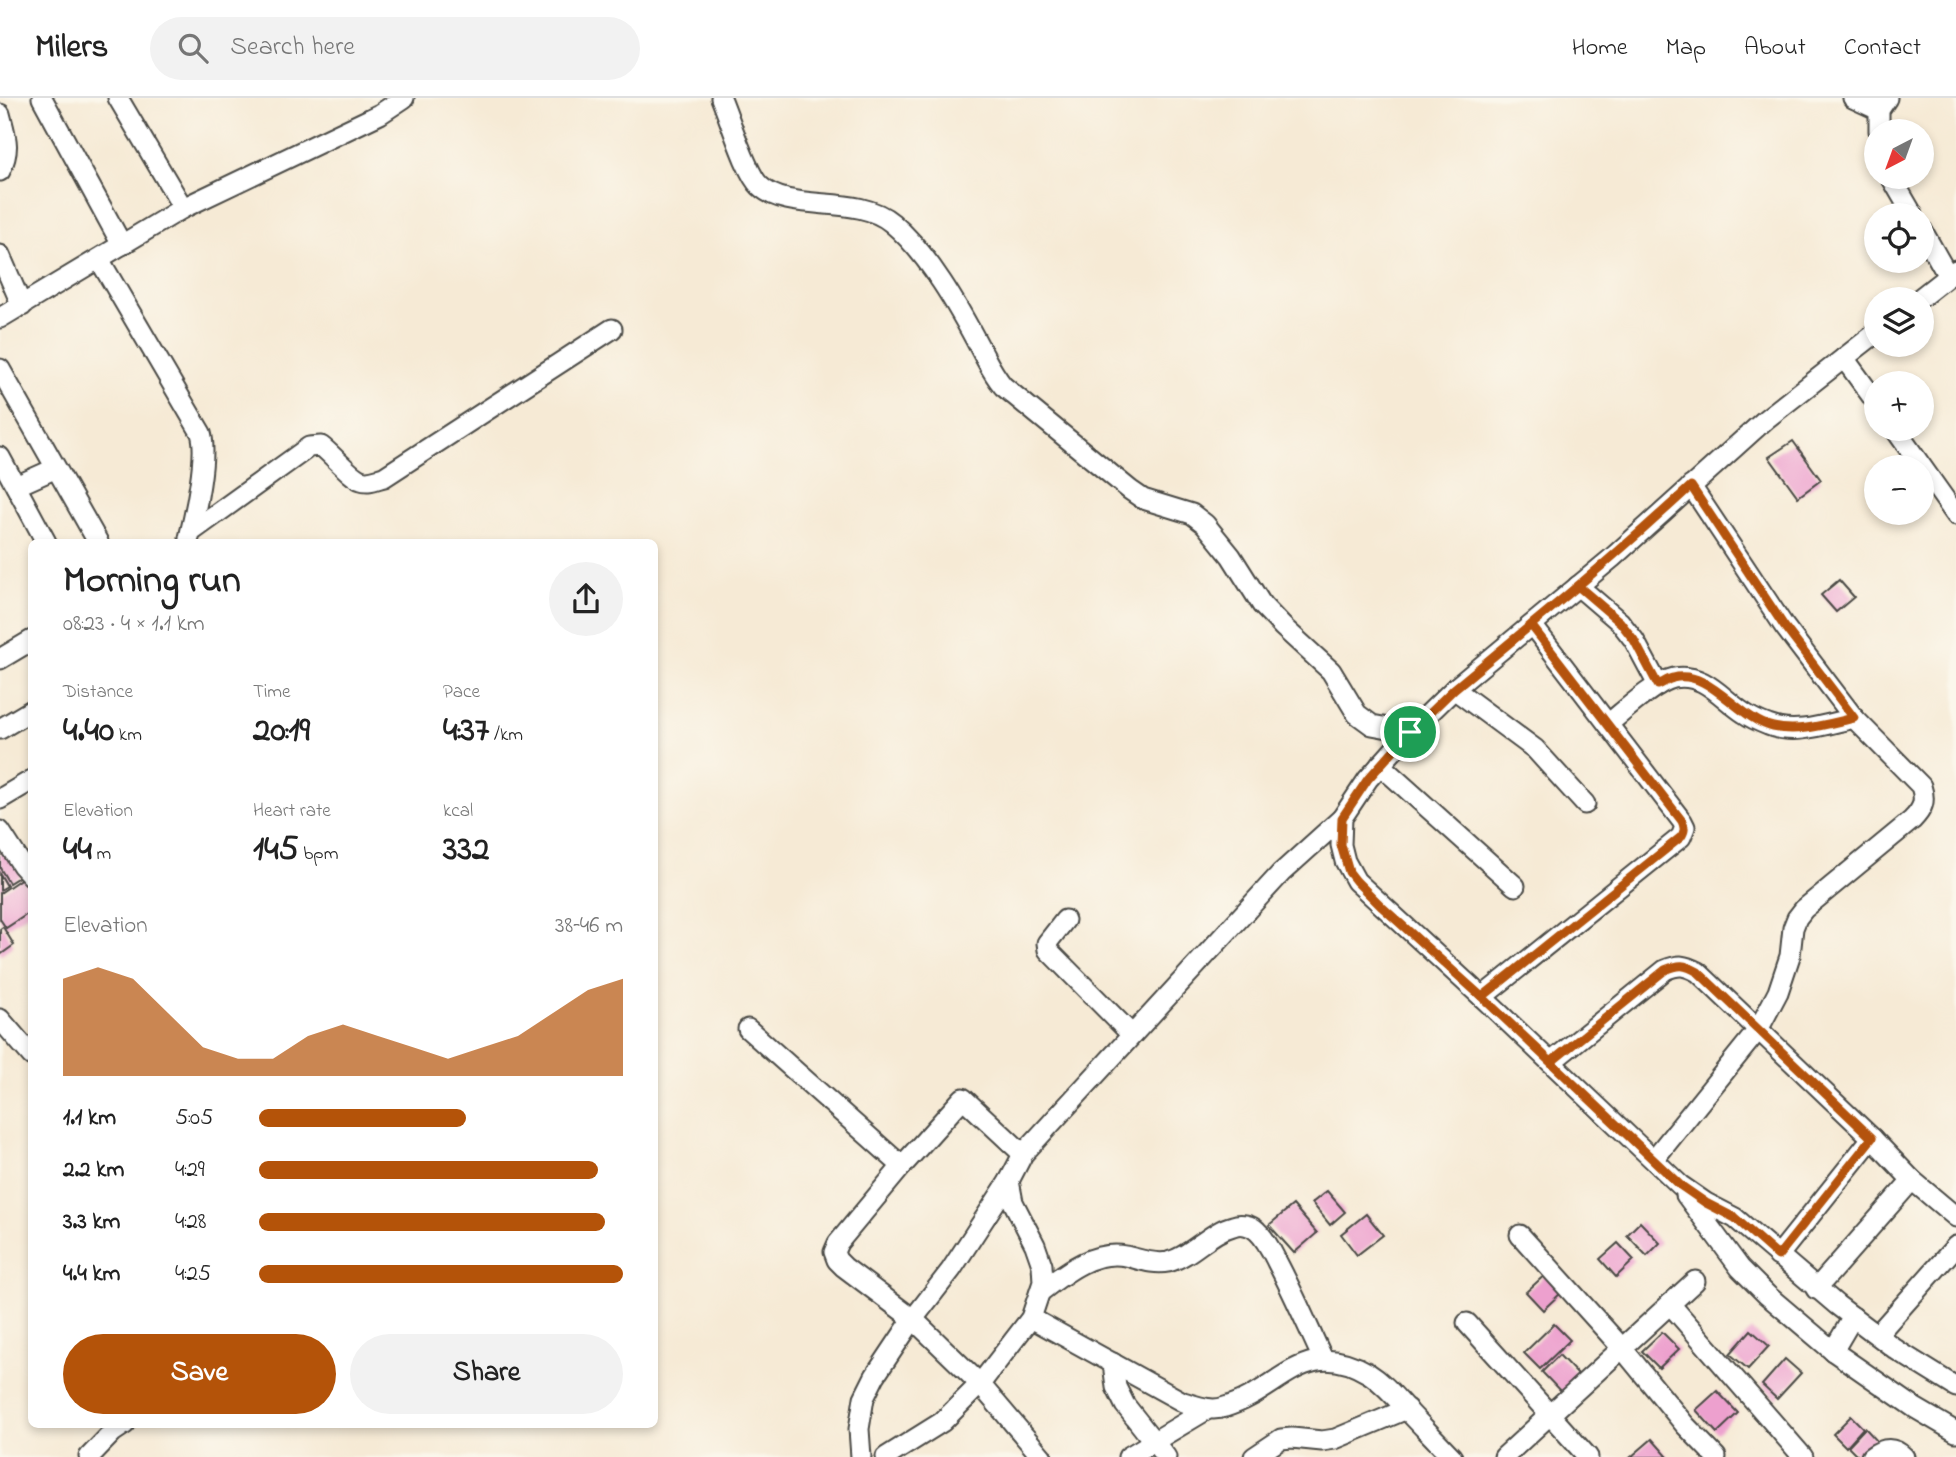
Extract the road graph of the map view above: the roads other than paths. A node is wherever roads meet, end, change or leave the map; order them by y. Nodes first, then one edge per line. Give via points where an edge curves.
1 (42, 98) edge
2 (118, 98) edge
3 (404, 98) edge
4 (721, 98) edge
5 (1853, 98) edge
6 (1883, 104) edge
7 (0, 114) edge
8 (0, 171) edge
9 (183, 208) junction
10 (122, 245) junction
11 (1934, 247) edge
12 (0, 255) edge
13 (99, 259) junction
14 (1952, 273) edge
15 (1934, 287) edge
16 (22, 306) junction
17 (0, 317) edge
18 (612, 329) dead end
19 (1864, 342) edge
20 (1844, 358) junction
21 (0, 369) edge
22 (1864, 386) edge
23 (1904, 441) edge
24 (0, 457) edge
25 (54, 469) junction
26 (16, 486) junction
27 (1691, 486) junction
28 (1956, 515) edge
29 (189, 538) edge
30 (44, 539) edge
31 (95, 539) edge
32 (1578, 586) junction
33 (1531, 625) junction
34 (28, 642) edge
35 (0, 659) edge
36 (1658, 685) junction
37 (1454, 689) junction
38 (28, 712) edge
39 (1854, 718) junction
40 (1608, 724) junction
41 (0, 729) edge
42 (1410, 732) junction
43 (1380, 765) junction
44 (28, 782) edge
45 (0, 799) edge
46 (1585, 804) dead end
47 (1342, 818) junction
48 (0, 831) edge
49 (28, 870) edge
50 (1516, 886) dead end
51 (1065, 920) dead end
52 (1482, 997) junction
53 (0, 1019) edge
54 (748, 1029) dead end
55 (1758, 1030) junction
56 (1132, 1035) junction
57 (28, 1051) edge
58 (1551, 1062) junction
59 (1872, 1138) junction
60 (1023, 1154) junction
61 (1654, 1159) junction
62 (902, 1166) junction
63 (1912, 1180) junction
64 (1009, 1181) junction
65 (1680, 1185) junction
66 (1956, 1217) edge
67 (1520, 1235) dead end
68 (1956, 1246) edge
69 (1778, 1256) junction
70 (1695, 1281) dead end
71 (1816, 1289) junction
72 (1040, 1292) junction
73 (1670, 1304) junction
74 (1853, 1317) junction
75 (1031, 1318) junction
76 (913, 1319) junction
77 (1467, 1323) dead end
78 (1877, 1335) junction
79 (1622, 1348) junction
80 (1833, 1351) junction
81 (1323, 1359) junction
82 (1113, 1363) junction
83 (980, 1384) junction
84 (1956, 1387) edge
85 (1208, 1409) junction
86 (1407, 1409) junction
87 (1550, 1415) junction
88 (115, 1428) edge
89 (1956, 1432) edge
90 (1154, 1441) junction
91 (89, 1457) edge
92 (861, 1457) edge
93 (886, 1457) edge
94 (1042, 1457) edge
95 (1128, 1457) edge
96 (1166, 1457) edge
97 (1254, 1457) edge
98 (1452, 1457) edge
99 (1504, 1457) edge
100 (1588, 1457) edge
101 (1716, 1457) edge
102 (1803, 1457) edge
103 (1871, 1457) edge
104 (1904, 1457) edge

1 - 10 street
2 - 9 street
3 - 9 street via 380,114
4 - 42 street via 759,186 788,199 853,206 889,220 932,268 1003,386 1143,499 1192,514 1205,524 1262,605 1331,671 1357,714 1372,725
5 - 6 street
7 - 8 street via 8,153
9 - 10 street
10 - 13 street
11 - 14 street
12 - 16 street
13 - 16 street
13 - 29 street via 201,433 202,466
14 - 15 street
16 - 17 street
18 - 29 street via 384,477 360,480 321,446 309,447
19 - 20 street
20 - 22 street
20 - 27 street
21 - 25 street
23 - 28 street
24 - 26 street
25 - 26 street
25 - 31 street
26 - 30 street
27 - 32 street
27 - 39 street via 1784,626
32 - 33 street
32 - 36 street via 1620,622
33 - 37 street
33 - 40 street
34 - 35 street
36 - 39 street via 1691,677 1707,683 1745,714 1791,730
36 - 40 street
37 - 42 street
37 - 46 street via 1535,749
38 - 41 street
39 - 55 street via 1921,786 1924,804 1920,813 1797,918 1785,974
40 - 52 street via 1682,821 1684,832
42 - 43 street
43 - 47 street
43 - 50 street
44 - 45 street
47 - 52 street via 1341,845 1356,881
47 - 56 street via 1281,873
48 - 49 street
51 - 56 street via 1047,943 1048,950
52 - 58 street
53 - 57 street
54 - 62 street
55 - 58 street via 1698,972 1677,965
55 - 59 street
55 - 61 street
56 - 60 street
58 - 61 street
59 - 63 street
59 - 69 street
60 - 62 street via 963,1098
60 - 64 street
61 - 65 street
62 - 76 street via 834,1252 844,1267
63 - 66 street
63 - 71 street
64 - 72 street via 1013,1202 1042,1265
64 - 76 street
65 - 69 street via 1735,1218
65 - 80 street via 1740,1268
67 - 79 street
68 - 78 street
69 - 71 street
70 - 73 street
71 - 74 street
72 - 75 street
72 - 81 street via 1084,1261 1122,1255 1170,1261 1229,1226 1249,1226 1268,1244
73 - 79 street
73 - 102 street
74 - 78 street
74 - 80 street
75 - 82 street
75 - 83 street
76 - 83 street
76 - 92 street via 864,1398
77 - 87 street
78 - 84 street
79 - 87 street
79 - 101 street
80 - 89 street
81 - 85 street via 1293,1369 1234,1404
81 - 86 street via 1352,1365 1370,1375
82 - 85 street via 1183,1402
82 - 90 street via 1116,1387 1125,1405
83 - 93 street via 942,1422
83 - 94 street
85 - 90 street
86 - 97 street via 1335,1439 1281,1439
86 - 98 street
87 - 99 street
87 - 100 street
88 - 91 street
90 - 95 street
90 - 96 street
103 - 104 street via 1889,1448

